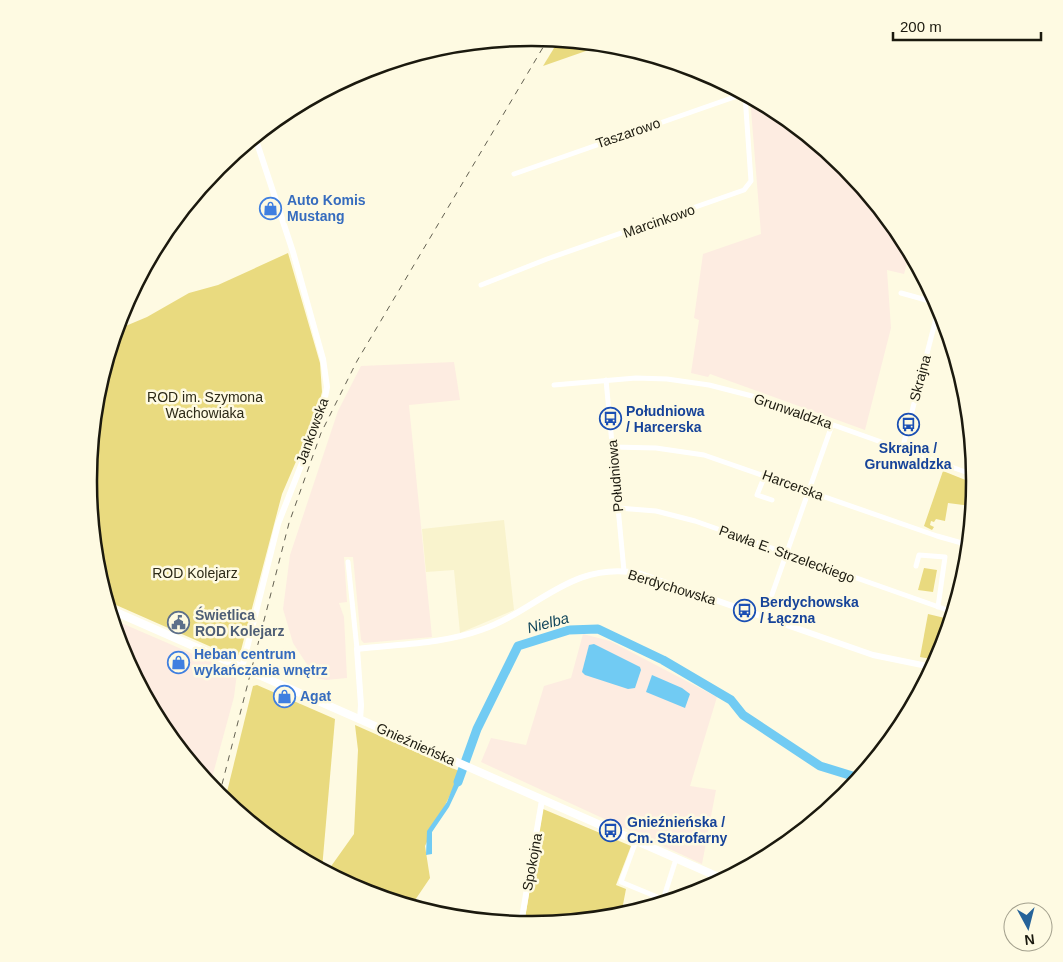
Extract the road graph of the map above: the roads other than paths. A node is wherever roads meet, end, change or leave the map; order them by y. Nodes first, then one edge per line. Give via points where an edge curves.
1 (735, 97) edge
2 (745, 102) edge
3 (257, 144) edge
4 (514, 174) dead end
5 (481, 285) dead end
6 (901, 294) dead end
7 (926, 300) edge
8 (935, 321) edge
9 (606, 380) junction
10 (554, 385) dead end
11 (832, 425) junction
12 (612, 447) junction
13 (902, 450) junction
14 (966, 472) edge
15 (764, 475) junction
16 (808, 491) junction
17 (772, 500) dead end
18 (618, 508) junction
19 (962, 543) edge
20 (787, 553) junction
21 (348, 562) dead end
22 (916, 566) dead end
23 (624, 571) junction
24 (938, 607) junction
25 (946, 610) edge
26 (118, 613) edge
27 (764, 617) junction
28 (357, 649) junction
29 (924, 665) edge
30 (242, 668) junction
31 (360, 720) junction
32 (542, 800) junction
33 (636, 841) junction
34 (676, 861) junction
35 (714, 876) edge
36 (666, 894) edge
37 (656, 897) edge
38 (522, 916) edge

1 - 4 street, Taszarowo
2 - 5 street, Marcinkowo via 751,181 744,190
3 - 30 street, Jankowska via 320,346 327,387 322,412 278,524
6 - 7 street
8 - 13 street, Skrajna
9 - 10 street, Grunwaldzka
9 - 11 street, Grunwaldzka via 667,379 709,385 752,396
9 - 12 street, Południowa
11 - 13 street, Grunwaldzka
11 - 16 street
12 - 15 street, Harcerska via 676,450 704,455
12 - 18 street, Południowa
13 - 14 street, Grunwaldzka
15 - 16 street, Harcerska
15 - 17 street via 758,495
16 - 19 street, Harcerska
16 - 20 street
18 - 20 street, Pawła E. Strzeleckiego via 683,517
18 - 23 street, Południowa
20 - 24 street, Pawła E. Strzeleckiego
20 - 27 street
21 - 28 street
22 - 24 street via 919,555 945,557
23 - 27 street, Berdychowska
23 - 28 street, Berdychowska via 576,578 504,621 464,636
24 - 25 street, Pawła E. Strzeleckiego
26 - 30 main road, Gnieźnieńska
27 - 29 street, Berdychowska via 873,655
28 - 31 street
30 - 31 main road, Gnieźnieńska
31 - 32 main road, Gnieźnieńska
32 - 33 main road, Gnieźnieńska
32 - 38 street, Spokojna
33 - 34 main road, Gnieźnieńska
33 - 37 street via 621,882
34 - 35 main road, Gnieźnieńska
34 - 36 street

